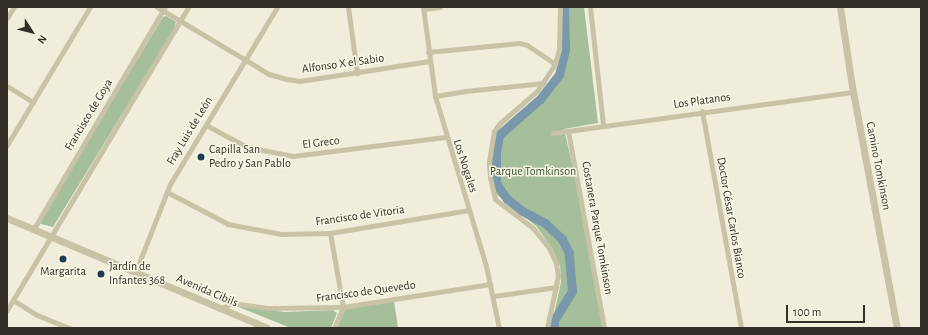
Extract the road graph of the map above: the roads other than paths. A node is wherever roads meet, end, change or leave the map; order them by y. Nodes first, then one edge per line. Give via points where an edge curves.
1 (14, 7) edge
2 (90, 7) edge
3 (157, 7) edge
4 (188, 7) edge
5 (277, 7) edge
6 (348, 7) edge
7 (440, 7) edge
8 (560, 7) edge
9 (590, 7) edge
10 (840, 7) edge
11 (423, 8) edge
12 (164, 9) edge
13 (7, 18) edge
14 (179, 20) junction
15 (428, 52) junction
16 (244, 59) junction
17 (429, 61) junction
18 (555, 64) junction
19 (357, 73) junction
20 (544, 83) junction
21 (7, 86) edge
22 (854, 92) junction
23 (435, 96) junction
24 (33, 102) junction
25 (702, 111) junction
26 (206, 125) junction
27 (603, 125) junction
28 (568, 131) junction
29 (553, 133) dead end
30 (445, 137) junction
31 (7, 144) edge
32 (167, 192) junction
33 (469, 210) junction
34 (7, 218) edge
35 (33, 230) junction
36 (330, 233) junction
37 (49, 237) junction
38 (135, 273) junction
39 (490, 284) junction
40 (556, 287) junction
41 (493, 296) junction
42 (13, 300) junction
43 (343, 307) junction
44 (220, 309) junction
45 (7, 310) edge
46 (69, 328) edge
47 (267, 328) edge
48 (334, 328) edge
49 (499, 328) edge
50 (547, 328) edge
51 (604, 328) edge
52 (741, 328) edge
53 (897, 328) edge

1 - 13 street
2 - 24 street
3 - 12 street
4 - 14 street
5 - 16 street, Fray Luis de León
6 - 19 street
7 - 11 street
8 - 18 street via 559,49
9 - 27 street
10 - 22 street, Camino Tomkinson
11 - 15 street, Los Nogales
12 - 14 street
12 - 35 street, Francisco de Goya
14 - 16 street, Alfonso X el Sabio
14 - 37 street
15 - 17 street, Los Nogales
15 - 18 street via 518,43 527,45
16 - 19 street, Alfonso X el Sabio via 269,74 300,81
16 - 26 street, Fray Luis de León
17 - 19 street, Alfonso X el Sabio
17 - 23 street, Los Nogales
18 - 20 street
20 - 23 street
20 - 40 street via 494,131 489,173 495,199 526,220 549,248 557,268
21 - 24 street
22 - 25 street, Los Platanos
22 - 53 street, Camino Tomkinson
23 - 30 street, Los Nogales
24 - 31 street
25 - 27 street, Los Platanos
25 - 52 street, Doctor César Carlos Bianco
26 - 30 street, El Greco via 247,147 293,156 312,156
26 - 32 street, Fray Luis de León
27 - 28 street, Los Platanos
28 - 29 street, Los Platanos
28 - 51 street, Costanera Parque Tomkinson
30 - 33 street, Los Nogales
32 - 36 street, Francisco de Vitoria via 228,224 281,234
32 - 38 street, Fray Luis de León
33 - 36 street, Francisco de Vitoria
33 - 39 street, Los Nogales
34 - 35 street, Avenida Cibils
35 - 37 street, Avenida Cibils
36 - 43 street
37 - 38 street, Avenida Cibils
37 - 42 street
38 - 44 street, Avenida Cibils
39 - 41 street, Los Nogales
39 - 43 street, Francisco de Quevedo
40 - 41 street
40 - 50 street
41 - 49 street, Los Nogales
42 - 45 street
42 - 46 street via 37,315
43 - 44 street, Francisco de Quevedo via 268,308 232,303
43 - 48 street
44 - 47 street, Avenida Cibils

